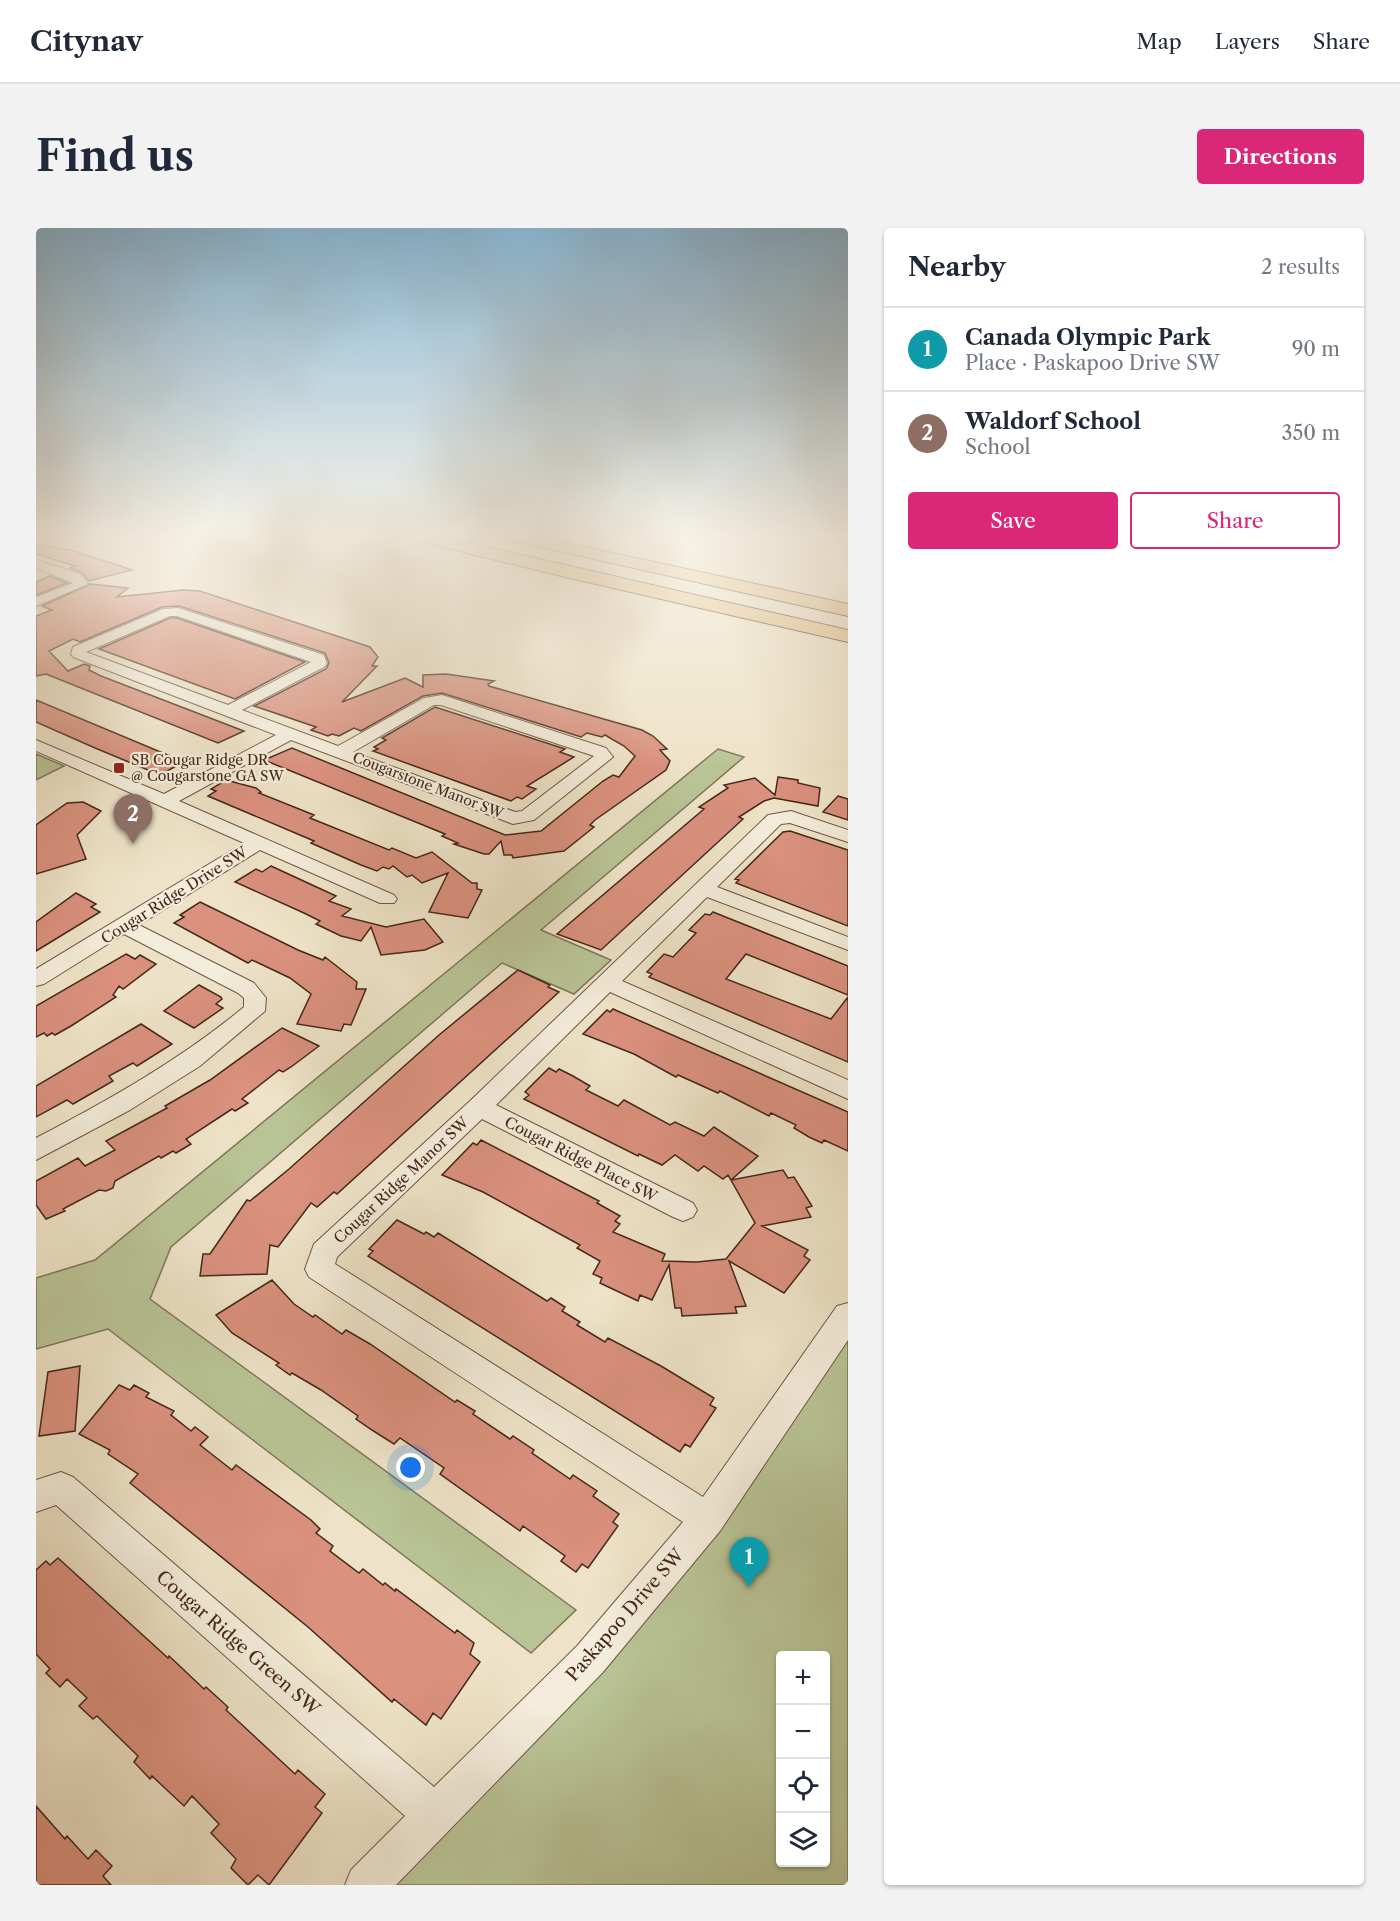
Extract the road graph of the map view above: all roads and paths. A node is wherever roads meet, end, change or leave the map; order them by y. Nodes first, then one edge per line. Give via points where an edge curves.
1 (167, 612) edge
2 (179, 612) edge
3 (743, 612) edge
4 (848, 636) edge
5 (228, 711) junction
6 (283, 731) junction
7 (36, 745) edge
8 (340, 752) junction
9 (158, 798) junction
10 (848, 836) edge
11 (258, 843) junction
12 (704, 889) junction
13 (387, 899) dead end
14 (124, 926) junction
15 (848, 944) edge
16 (36, 979) edge
17 (608, 983) junction
18 (848, 1090) edge
19 (479, 1107) junction
20 (36, 1150) edge
21 (683, 1210) dead end
22 (848, 1315) edge
23 (36, 1496) edge
24 (708, 1519) junction
25 (435, 1815) junction
26 (366, 1885) edge

1 - 5 street, Cougarstone Manor SW via 78,650 78,654
2 - 5 street, Cougarstone Manor SW via 319,658 319,664
3 - 4 highway
5 - 6 street, Cougarstone Manor SW
6 - 8 street, Cougarstone Manor SW
6 - 9 street
7 - 9 street, Cougar Ridge Drive SW
8 - 8 street, Cougarstone Manor SW via 513,818 526,816 604,757 600,752 442,700 430,701
9 - 11 street, Cougar Ridge Drive SW
10 - 12 street, Cougar Ridge Manor SW via 791,817 775,819
11 - 13 street
11 - 14 street, Cougar Ridge Drive SW
12 - 15 street
12 - 17 street, Cougar Ridge Manor SW
14 - 16 street, Cougar Ridge Drive SW
14 - 20 street via 246,988 257,1002 254,1011 191,1060
17 - 18 street
17 - 19 street, Cougar Ridge Manor SW
19 - 21 street, Cougar Ridge Place SW
19 - 24 street, Cougar Ridge Manor SW via 324,1252 319,1269
22 - 24 street, Paskapoo Drive SW
23 - 25 street, Cougar Ridge Green SW via 61,1488
24 - 25 street, Paskapoo Drive SW via 590,1659
25 - 26 street, Paskapoo Drive SW

